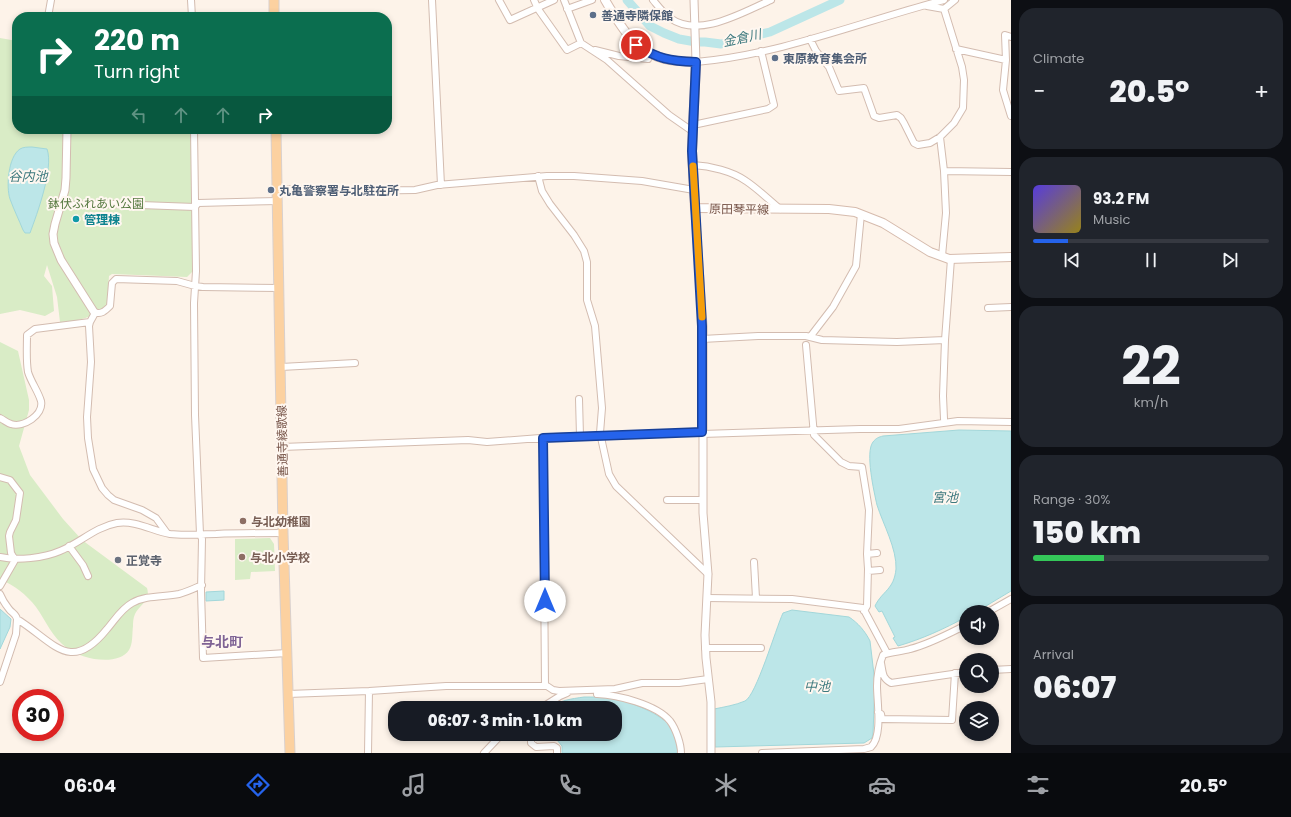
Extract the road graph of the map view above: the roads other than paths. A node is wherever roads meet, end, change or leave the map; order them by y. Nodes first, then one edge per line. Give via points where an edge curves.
1 (51, 0) edge
2 (191, 0) edge
3 (274, 0) edge
4 (432, 0) edge
5 (499, 0) edge
6 (534, 0) edge
7 (554, 0) edge
8 (564, 0) edge
9 (592, 0) edge
10 (605, 0) edge
11 (653, 0) edge
12 (694, 0) edge
13 (771, 0) edge
14 (944, 0) edge
15 (955, 0) edge
16 (924, 6) junction
17 (537, 7) junction
18 (567, 9) junction
19 (944, 9) junction
20 (49, 12) edge
21 (192, 12) edge
22 (274, 12) edge
23 (695, 26) junction
24 (1011, 37) edge
25 (810, 39) junction
26 (582, 43) junction
27 (592, 49) junction
28 (956, 49) junction
29 (761, 51) junction
30 (648, 53) junction
31 (696, 59) junction
32 (1006, 60) junction
33 (1011, 116) edge
34 (692, 128) junction
35 (67, 134) edge
36 (194, 134) edge
37 (276, 134) edge
38 (940, 137) junction
39 (693, 165) junction
40 (944, 171) junction
41 (1011, 172) edge
42 (538, 176) junction
43 (440, 185) junction
44 (278, 189) junction
45 (694, 190) junction
46 (278, 201) junction
47 (60, 205) junction
48 (195, 207) junction
49 (696, 208) junction
50 (780, 209) junction
51 (860, 214) junction
52 (942, 256) junction
53 (1011, 258) edge
54 (951, 259) junction
55 (195, 286) junction
56 (280, 288) junction
57 (1008, 306) edge
58 (988, 308) dead end
59 (94, 312) junction
60 (90, 322) junction
61 (810, 337) junction
62 (702, 339) junction
63 (944, 340) junction
64 (806, 345) dead end
65 (355, 363) dead end
66 (281, 367) junction
67 (579, 399) dead end
68 (0, 418) edge
69 (944, 419) dead end
70 (1011, 422) edge
71 (814, 431) junction
72 (702, 433) junction
73 (580, 436) junction
74 (601, 436) junction
75 (543, 438) junction
76 (282, 447) junction
77 (0, 477) edge
78 (667, 500) dead end
79 (702, 500) junction
80 (167, 533) junction
81 (283, 533) junction
82 (200, 534) junction
83 (69, 546) junction
84 (877, 553) dead end
85 (867, 554) junction
86 (0, 557) edge
87 (15, 560) junction
88 (754, 562) dead end
89 (880, 570) dead end
90 (868, 571) junction
91 (708, 574) junction
92 (88, 576) dead end
93 (202, 585) junction
94 (0, 586) edge
95 (0, 594) edge
96 (707, 598) junction
97 (756, 598) junction
98 (1011, 599) edge
99 (999, 606) edge
100 (864, 611) junction
101 (17, 619) junction
102 (959, 628) edge
103 (705, 648) junction
104 (761, 648) dead end
105 (287, 652) junction
106 (887, 653) junction
107 (881, 660) junction
108 (1011, 669) edge
109 (999, 670) edge
110 (955, 673) junction
111 (959, 673) edge
112 (708, 679) junction
113 (0, 682) edge
114 (545, 686) junction
115 (369, 691) junction
116 (288, 694) junction
117 (552, 701) edge
118 (877, 710) junction
119 (882, 719) junction
120 (878, 732) junction
121 (495, 741) edge
122 (531, 741) edge
123 (290, 753) edge
124 (368, 753) edge
125 (484, 753) edge
126 (558, 753) edge
127 (681, 753) edge
128 (711, 753) edge
129 (762, 753) edge

1 - 20 street
2 - 21 street
3 - 22 main road
4 - 43 street
5 - 17 street via 510,20
6 - 17 street
7 - 17 street
8 - 18 street
9 - 18 street
10 - 30 main road via 626,34
11 - 23 street via 670,18
12 - 23 street
13 - 23 street via 728,19
14 - 16 street
15 - 19 street
16 - 19 street
16 - 25 street
17 - 26 street via 567,50
18 - 26 street
19 - 28 street
23 - 31 street
24 - 32 street via 1005,35
25 - 29 street
25 - 38 street via 829,67 839,91 864,88 874,116 879,118 897,115 914,143 918,145 930,143
26 - 27 street
27 - 30 street via 619,56 648,59
27 - 34 street via 669,115
28 - 32 street
28 - 38 street via 964,80 964,108
29 - 31 street via 725,59
29 - 34 street via 774,105 768,109
30 - 31 main road via 664,59
31 - 34 main road, 原田琴平線
32 - 33 street via 1003,90
34 - 39 main road, 原田琴平線
35 - 47 street via 65,190
36 - 48 street
37 - 44 main road, 善通寺綾歌線
38 - 40 street
39 - 45 main road, 原田琴平線
39 - 50 street via 717,169 740,177
40 - 41 street
40 - 52 street via 946,213
42 - 43 street
42 - 45 street via 574,176 642,182
42 - 74 street via 542,191 574,235 584,251 587,262 587,300 595,326 602,408
43 - 44 street via 415,190 384,191
44 - 46 main road, 善通寺綾歌線
45 - 49 main road, 原田琴平線
46 - 48 street via 198,203
46 - 56 main road, 善通寺綾歌線
47 - 48 street
47 - 59 street via 54,243
48 - 55 street
49 - 50 main road, 原田琴平線
49 - 62 street
50 - 51 main road, 原田琴平線 via 830,209
51 - 52 main road, 原田琴平線 via 883,223 930,252
51 - 61 street via 856,266 833,307
52 - 54 main road, 原田琴平線
53 - 54 main road, 原田琴平線
54 - 63 street
55 - 56 street
55 - 59 street via 177,280 116,279 112,283 110,306 102,313
55 - 82 street via 195,415
56 - 66 main road, 善通寺綾歌線
57 - 58 street
59 - 60 street
60 - 68 street via 35,329 27,335 26,360 41,401 41,409 36,416 18,424
60 - 80 street via 91,362 87,417 93,470 108,496 156,518
61 - 62 street
61 - 63 street via 822,340 897,342
62 - 72 street
63 - 69 street
64 - 71 street
65 - 66 street
66 - 76 main road, 善通寺綾歌線
67 - 73 street
70 - 71 street via 958,421 882,430
71 - 72 street
71 - 85 street via 814,435 841,462 849,466 862,467 869,510
72 - 74 street
72 - 79 street
73 - 74 street
73 - 75 street
74 - 91 street via 609,474 616,486
75 - 76 street via 487,442 468,440
75 - 114 street
76 - 81 main road, 善通寺綾歌線
77 - 87 street via 10,480 20,493 16,520 9,536 11,553
78 - 79 street
79 - 91 street
80 - 82 street
80 - 83 street via 119,523 92,532
81 - 82 street
81 - 105 main road, 善通寺綾歌線
82 - 93 street
83 - 87 street via 59,552
83 - 92 street
84 - 85 street
85 - 90 street
86 - 87 street
87 - 94 street
88 - 97 street via 757,573
89 - 90 street
90 - 100 street via 867,606
91 - 96 street
93 - 101 street via 180,594 132,602 121,610 93,645 79,653 56,648
93 - 105 street via 203,658
95 - 101 street
96 - 97 street
96 - 103 street
97 - 100 street via 792,599 863,608
98 - 99 street
100 - 106 street
101 - 113 street via 16,634
102 - 106 street via 928,643
103 - 104 street via 749,645
103 - 112 street
105 - 116 main road, 善通寺綾歌線
106 - 107 street
107 - 110 street via 884,678 892,683
107 - 118 street
108 - 109 street
110 - 111 street
110 - 119 street via 952,720
112 - 114 street via 679,683 642,683 608,690 559,691
112 - 128 street via 711,702
114 - 115 street via 446,686
115 - 116 street
115 - 124 street
116 - 123 main road, 善通寺綾歌線
117 - 127 street via 567,693 609,694 643,704 670,721
118 - 119 street
118 - 120 street
119 - 120 street
120 - 129 street via 874,745 864,749
121 - 125 street
122 - 126 street via 536,747 554,746

